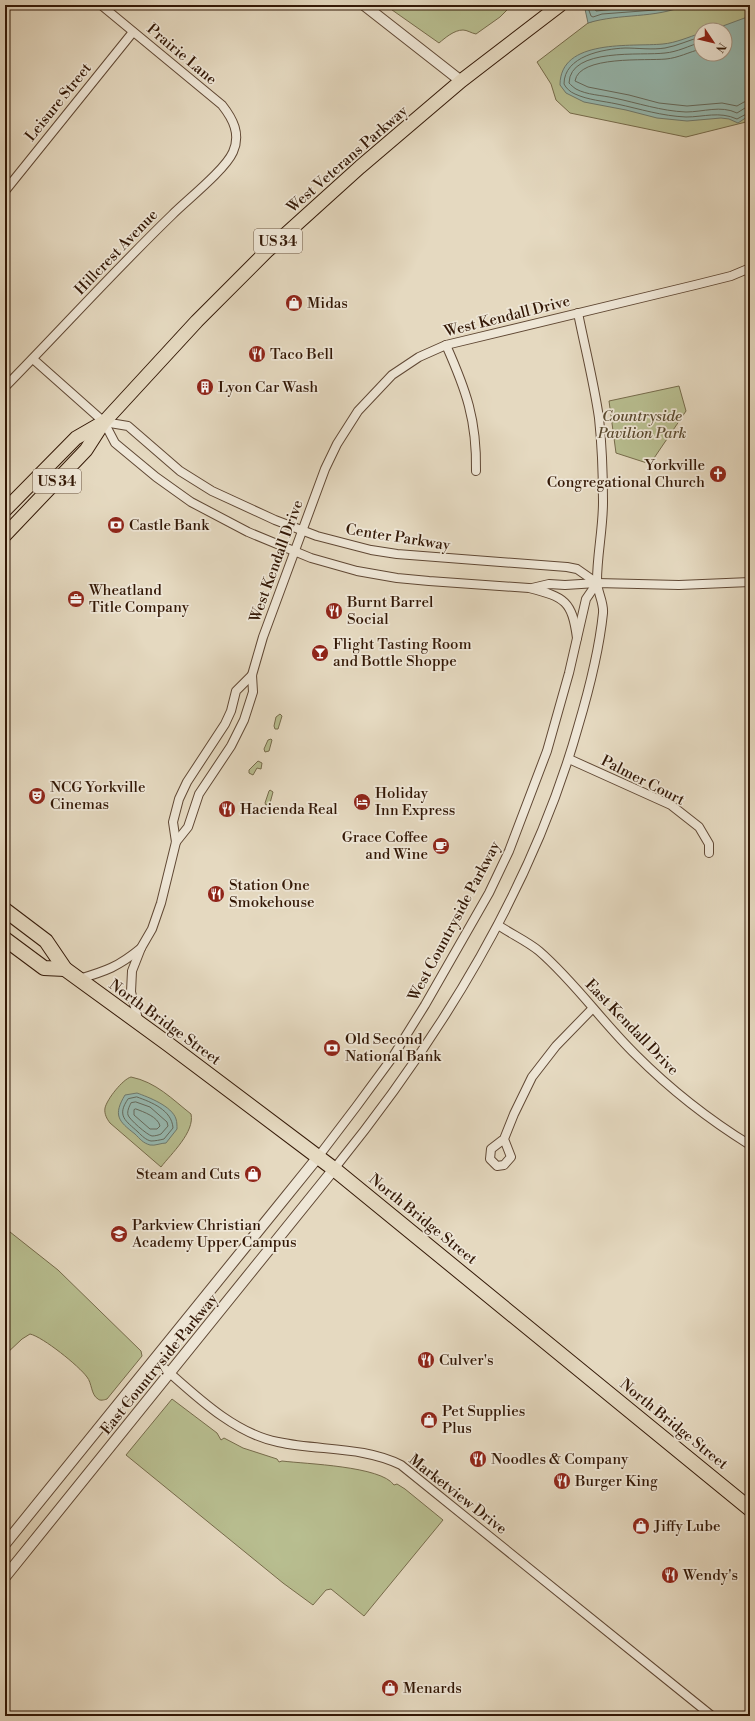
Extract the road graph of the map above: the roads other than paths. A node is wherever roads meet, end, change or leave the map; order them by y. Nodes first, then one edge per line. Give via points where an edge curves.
1 (101, 5) edge
2 (364, 5) edge
3 (560, 5) edge
4 (133, 32) junction
5 (461, 81) junction
6 (237, 132) joint
7 (5, 191) edge
8 (750, 268) edge
9 (578, 313) junction
10 (446, 345) junction
11 (32, 359) junction
12 (5, 387) edge
13 (104, 422) junction
14 (476, 470) dead end
15 (5, 510) edge
16 (302, 531) junction
17 (5, 535) edge
18 (294, 552) junction
19 (750, 582) edge
20 (597, 583) junction
21 (529, 588) junction
22 (577, 638) junction
23 (252, 675) junction
24 (569, 759) junction
25 (176, 842) junction
26 (709, 853) dead end
27 (5, 910) edge
28 (498, 925) junction
29 (5, 939) edge
30 (141, 948) junction
31 (65, 969) junction
32 (79, 979) junction
33 (592, 1009) junction
34 (139, 1023) junction
35 (504, 1139) dead end
36 (750, 1145) edge
37 (318, 1157) junction
38 (334, 1169) junction
39 (155, 1360) junction
40 (170, 1373) junction
41 (750, 1509) edge
42 (5, 1544) edge
43 (5, 1577) edge
44 (712, 1716) edge

1 - 4 street, Prairie Lane
2 - 5 street
3 - 5 main road, West Veterans Parkway / US 34
4 - 6 street, Prairie Lane via 222,105 230,115
4 - 7 street, Leisure Street
5 - 13 main road, West Veterans Parkway / US 34 via 267,251
6 - 11 street, Hillcrest Avenue via 234,152 224,166 171,215
8 - 9 street, West Kendall Drive via 717,280
9 - 10 street, West Kendall Drive
9 - 20 street, West Countryside Parkway via 598,418 601,448 603,505
10 - 14 street via 473,417 477,445
10 - 16 street, West Kendall Drive via 392,374 358,411 332,452
11 - 12 street, Hillcrest Avenue
11 - 13 street
13 - 15 main road, West Veterans Parkway / US 34 via 76,438
13 - 16 street, Center Parkway via 128,426 180,470 212,491
13 - 17 main road, West Veterans Parkway / US 34 via 86,450
13 - 18 street via 115,443 185,498 213,515
16 - 18 street, West Kendall Drive
16 - 20 street, Center Parkway via 397,554 572,568
18 - 21 street via 357,571 397,578
18 - 23 street, West Kendall Drive
19 - 20 street via 679,585
20 - 21 street via 549,584
20 - 22 street, West Countryside Parkway via 586,599
20 - 24 street, West Countryside Parkway via 603,610 597,649 590,686
21 - 22 street via 548,593 571,608
22 - 37 street, West Countryside Parkway via 547,751 509,851 426,1005 392,1058
23 - 25 street, West Kendall Drive via 253,692 238,734 198,794 188,827
23 - 25 street, West Kendall Drive via 236,691 226,724 187,782 179,799 173,822
24 - 26 street, Palmer Court via 671,806 699,827 709,844
24 - 28 street, West Countryside Parkway via 523,875
25 - 30 street, West Kendall Drive via 152,929
27 - 31 highway, North Bridge Street via 46,940
28 - 33 street, East Kendall Drive via 538,950 565,976
28 - 38 street, West Countryside Parkway via 410,1070
29 - 31 highway via 44,968
30 - 32 street, West Kendall Drive via 110,970
30 - 34 street, West Kendall Drive via 130,984
31 - 32 highway, North Bridge Street
32 - 34 highway, North Bridge Street
33 - 35 street via 556,1046 532,1077
33 - 36 street, East Kendall Drive via 635,1055 674,1090 716,1124
34 - 37 highway, North Bridge Street
37 - 38 highway, North Bridge Street
37 - 39 street, East Countryside Parkway
38 - 40 street, East Countryside Parkway
38 - 41 highway, North Bridge Street
39 - 40 street, Marketview Drive
39 - 42 street, East Countryside Parkway
40 - 43 street, East Countryside Parkway
40 - 44 street, Marketview Drive via 223,1416 263,1438 297,1445 361,1452 401,1465

